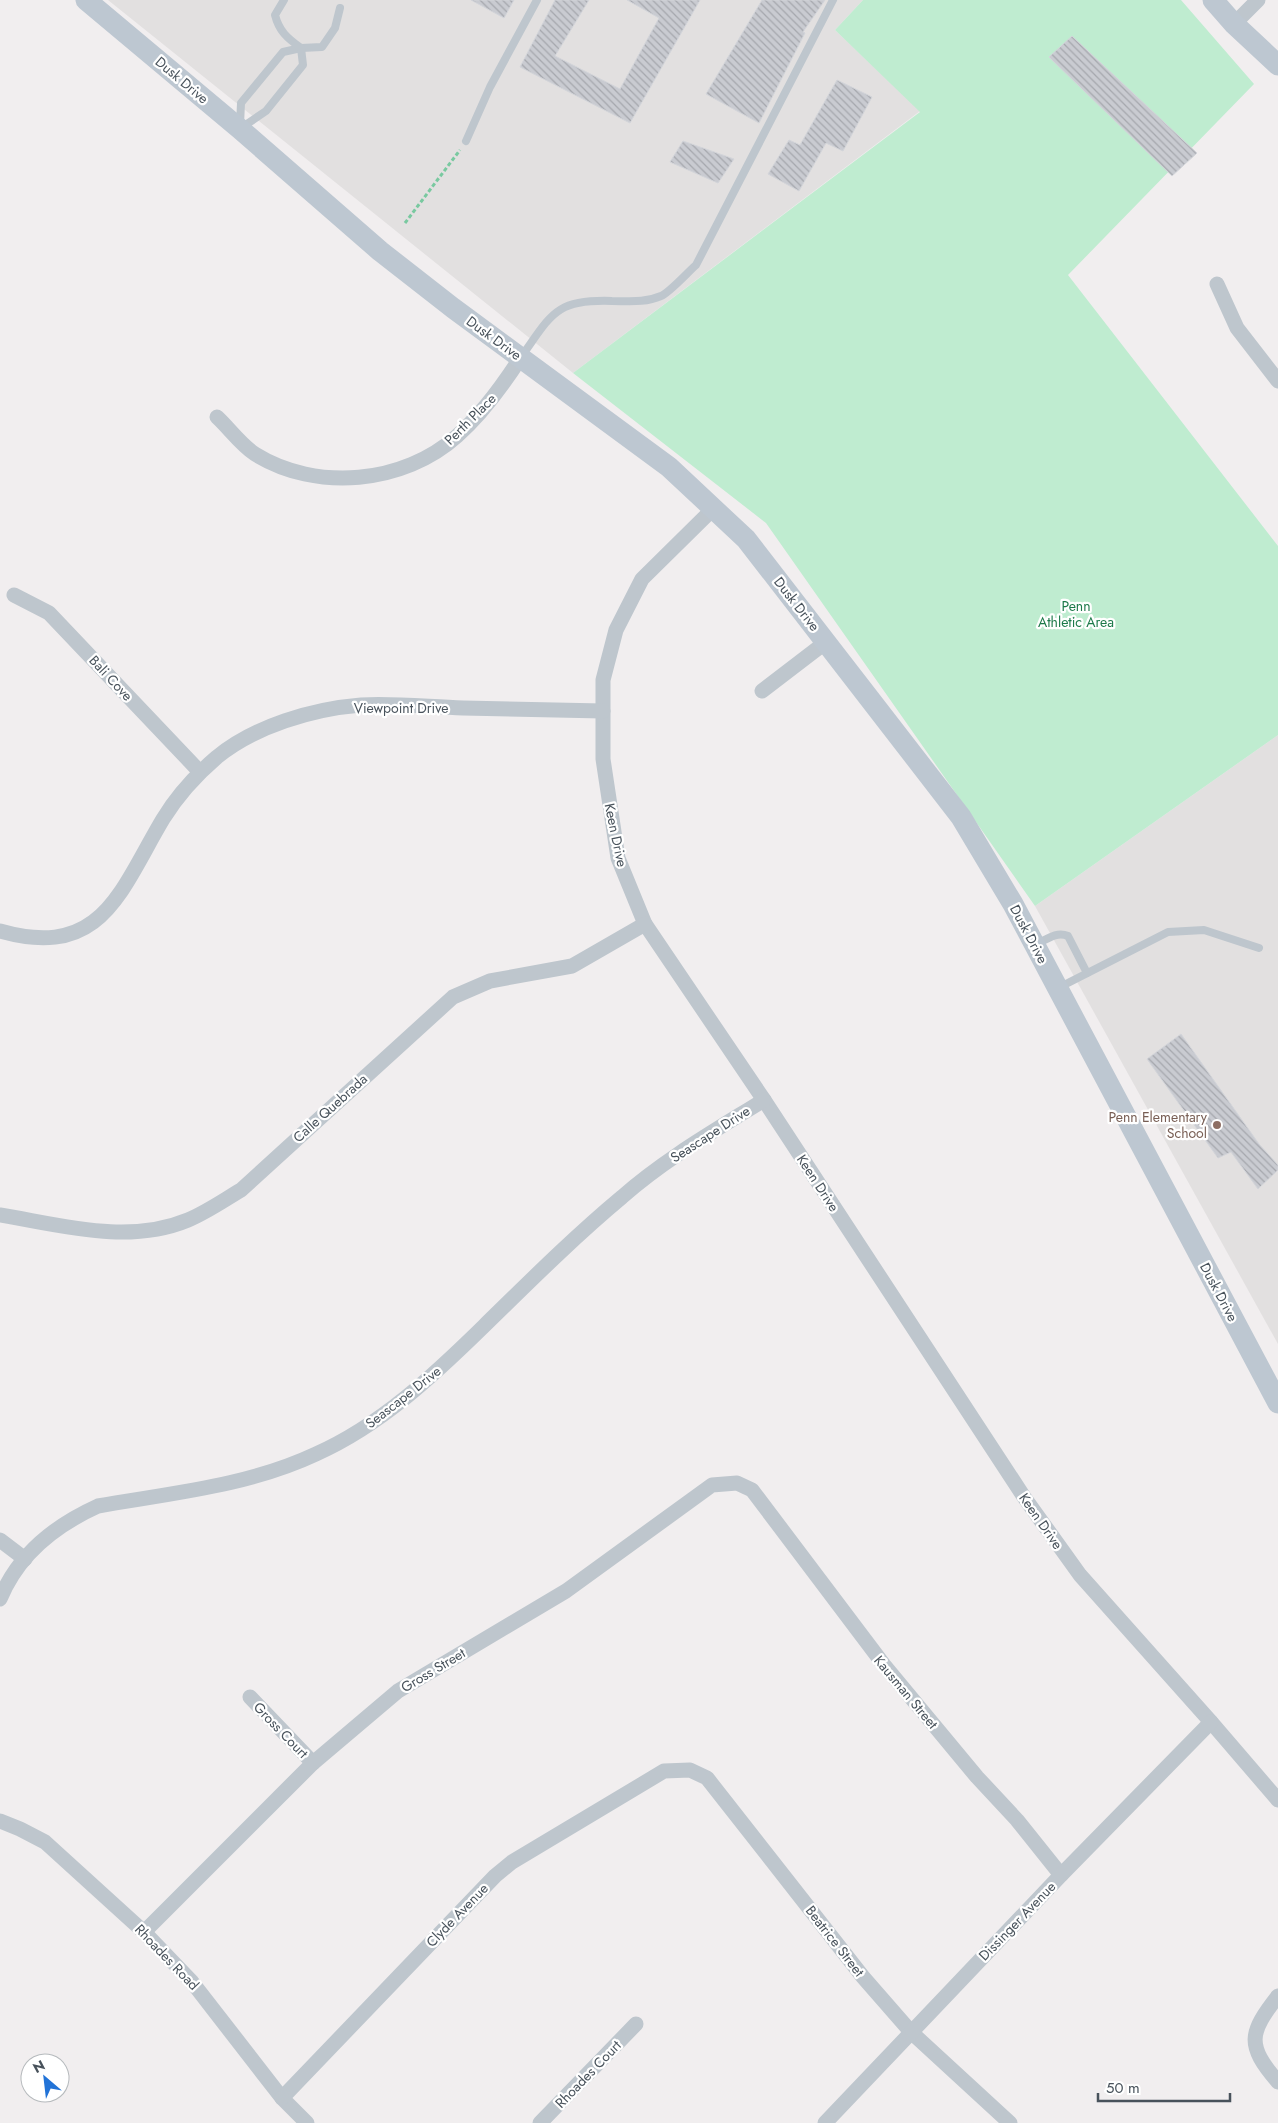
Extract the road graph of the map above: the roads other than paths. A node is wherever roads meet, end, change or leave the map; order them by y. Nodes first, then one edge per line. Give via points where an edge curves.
1 (86, 0) edge
2 (284, 0) edge
3 (537, 0) edge
4 (833, 0) edge
5 (1214, 0) edge
6 (1258, 0) edge
7 (340, 8) dead end
8 (1234, 24) junction
9 (301, 48) junction
10 (1278, 65) edge
11 (240, 129) junction
12 (466, 141) road end
13 (1217, 284) dead end
14 (521, 357) junction
15 (1276, 375) edge
16 (217, 417) dead end
17 (714, 508) junction
18 (14, 595) dead end
19 (826, 642) junction
20 (762, 691) dead end
21 (602, 711) junction
22 (200, 772) junction
23 (645, 924) junction
24 (0, 931) edge
25 (1035, 945) junction
26 (1259, 948) dead end
27 (1087, 973) junction
28 (1058, 988) junction
29 (764, 1100) junction
30 (0, 1215) edge
31 (1278, 1403) edge
32 (760, 1501) joint
33 (0, 1540) edge
34 (25, 1559) junction
35 (0, 1600) edge
36 (250, 1697) dead end
37 (1211, 1722) junction
38 (313, 1763) junction
39 (664, 1771) joint
40 (1278, 1800) edge
41 (0, 1821) edge
42 (1061, 1876) junction
43 (144, 1932) junction
44 (1278, 1996) edge
45 (636, 2024) dead end
46 (911, 2032) junction
47 (1278, 2082) edge
48 (282, 2098) junction
49 (307, 2123) edge
50 (540, 2123) edge
51 (825, 2123) edge
52 (1010, 2123) edge

1 - 11 street, Dusk Drive
2 - 9 lane via 275,15 277,25
3 - 12 lane via 490,87
4 - 14 lane via 696,265 663,295 635,302 592,300 564,306 544,325
5 - 8 street
6 - 8 street
7 - 9 lane via 335,28 322,46
8 - 10 street
9 - 11 lane via 303,65 266,112
9 - 11 lane via 283,52 240,103
11 - 14 street, Dusk Drive via 380,250
13 - 15 street via 1237,328
14 - 16 street, Perth Place via 503,386 457,436 423,459 384,474 345,478 288,469 254,453
14 - 17 street, Dusk Drive via 669,467
17 - 19 street, Dusk Drive via 746,539
17 - 21 street, Keen Drive via 642,579 616,630 603,680
18 - 22 street, Bali Cove via 49,613
19 - 20 street
19 - 25 street, Dusk Drive via 961,818
21 - 22 street, Viewpoint Drive via 361,706 304,715 266,728 238,742
21 - 23 street, Keen Drive via 602,760 618,858
22 - 24 street, Viewpoint Drive via 169,810 121,894 104,914 90,924 59,937 28,938
23 - 29 street, Keen Drive
23 - 30 street, Calle Quebrada via 572,966 490,981 453,997 241,1190 187,1220 128,1233 80,1229
25 - 27 lane via 1057,934 1068,936
25 - 28 street, Dusk Drive
26 - 27 lane via 1204,930 1168,932
27 - 28 lane
28 - 31 street, Dusk Drive
29 - 34 street, Seascape Drive via 658,1168 623,1195 436,1372 363,1428 317,1454 263,1475 98,1506 51,1533
29 - 37 street, Keen Drive via 1080,1576
32 - 38 street, Gross Street via 752,1490 737,1483 712,1485 566,1592 398,1691
32 - 42 street, Kausman Street via 884,1665 977,1777 1018,1820
33 - 34 street
34 - 35 street, Seascape Drive
36 - 38 street, Gross Court
37 - 40 street, Keen Drive
37 - 42 street, Dissinger Avenue
38 - 43 street, Gross Street
39 - 46 street, Beatrice Street via 690,1770 707,1778 863,1977
39 - 48 street, Clyde Avenue via 512,1862 495,1876
41 - 43 street, Rhoades Road via 45,1842
42 - 46 street, Dissinger Avenue
43 - 48 street, Rhoades Road via 192,1982
44 - 47 street via 1260,2018 1254,2042 1264,2066
45 - 50 street, Rhoades Court
46 - 51 street, Dissinger Avenue
46 - 52 street, Beatrice Street
48 - 49 street, Rhoades Road

